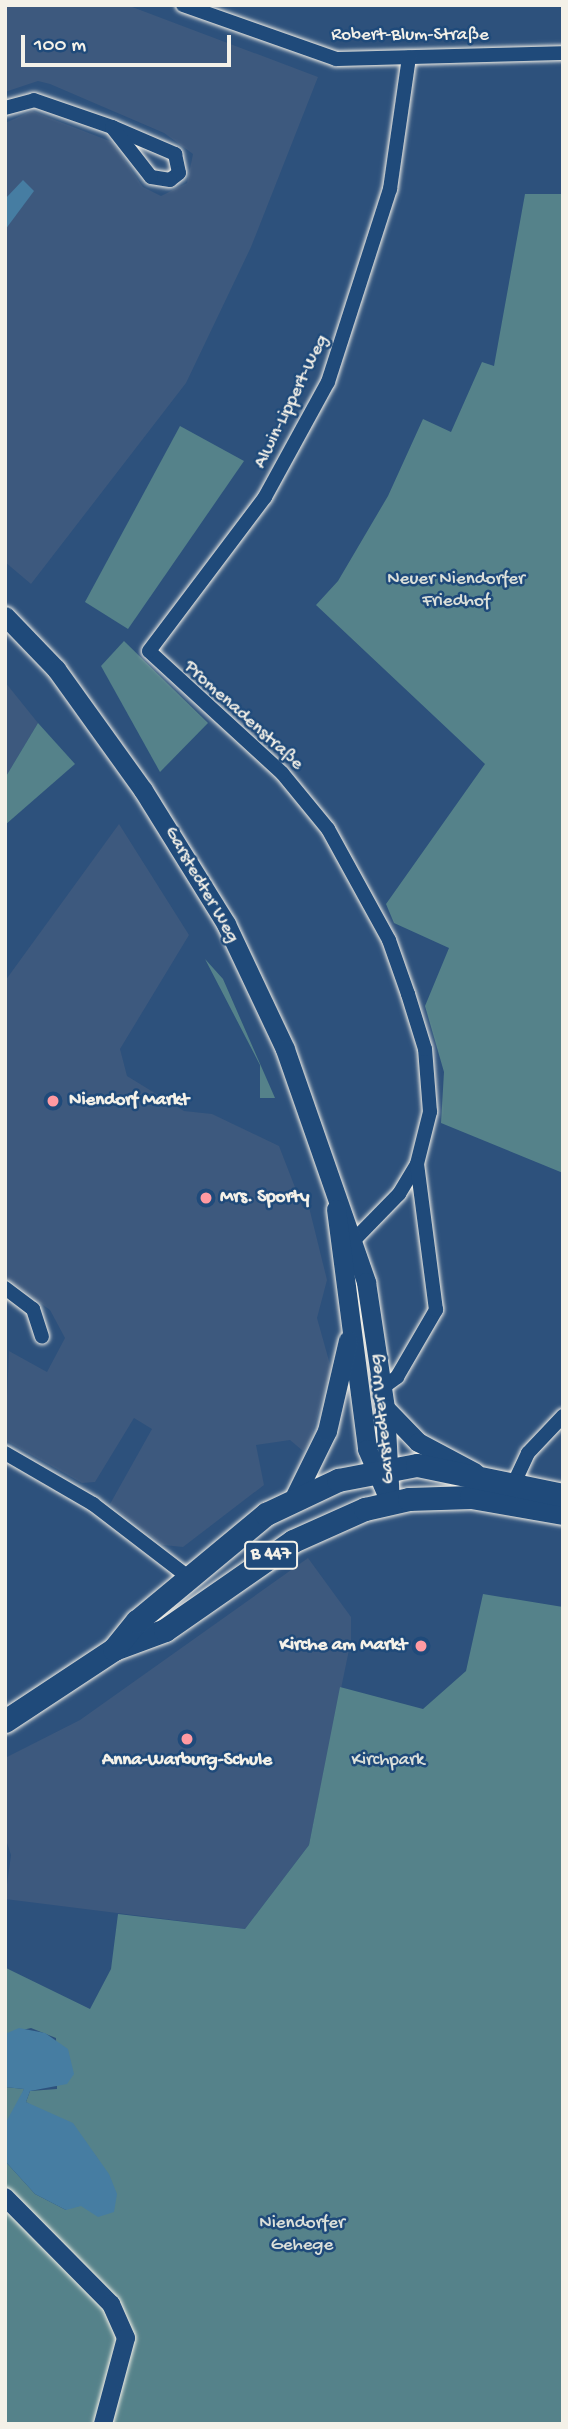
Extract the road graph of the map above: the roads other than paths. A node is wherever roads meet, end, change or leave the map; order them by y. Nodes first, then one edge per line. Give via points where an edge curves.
1 (183, 5) edge
2 (563, 53) edge
3 (409, 57) junction
4 (5, 108) edge
5 (112, 127) junction
6 (5, 616) edge
7 (149, 647) joint
8 (417, 1164) junction
9 (334, 1191) junction
10 (356, 1238) junction
11 (5, 1288) edge
12 (351, 1326) junction
13 (42, 1337) dead end
14 (382, 1388) junction
15 (385, 1408) junction
16 (563, 1416) edge
17 (5, 1453) edge
18 (381, 1467) junction
19 (474, 1472) junction
20 (515, 1481) junction
21 (563, 1494) edge
22 (293, 1500) junction
23 (390, 1502) junction
24 (563, 1513) edge
25 (188, 1577) junction
26 (114, 1648) junction
27 (5, 1721) edge
28 (5, 2197) edge
29 (103, 2424) edge

1 - 3 street, Robert-Blum-Straße via 336,59
2 - 3 street, Robert-Blum-Straße
3 - 7 street, Alwin-Lippert-Weg via 390,189 328,382 265,498
4 - 5 street via 34,100
5 - 5 street via 175,154 179,173 170,180 151,177
6 - 9 main road, Garstedter Weg via 89,715 226,924 295,1072
7 - 8 street, Promenadenstraße via 153,661 282,773 328,829 389,940 425,1049 430,1112
8 - 10 street, Promenadenstraße via 399,1194
8 - 14 street, Promenadenstraße via 436,1310 397,1377
9 - 10 main road, Garstedter Weg
9 - 12 main road, Garstedter Weg
10 - 14 main road, Garstedter Weg
11 - 13 street via 33,1309
12 - 18 main road, Garstedter Weg
12 - 22 main road via 327,1431
14 - 15 main road, Garstedter Weg
15 - 18 main road, Garstedter Weg
15 - 19 main road via 418,1442
16 - 20 street via 528,1453
17 - 25 street via 93,1504
18 - 19 main road, B 447
18 - 22 main road, B 447
18 - 23 main road, Garstedter Weg
19 - 20 main road, B 447
20 - 21 main road, B 447
22 - 25 main road, B 447
23 - 24 main road, B 447 via 471,1497
23 - 26 main road, B 447 via 293,1541 165,1630
25 - 26 main road, B 447
26 - 27 main road, B 447
28 - 29 street via 111,2304 126,2337

